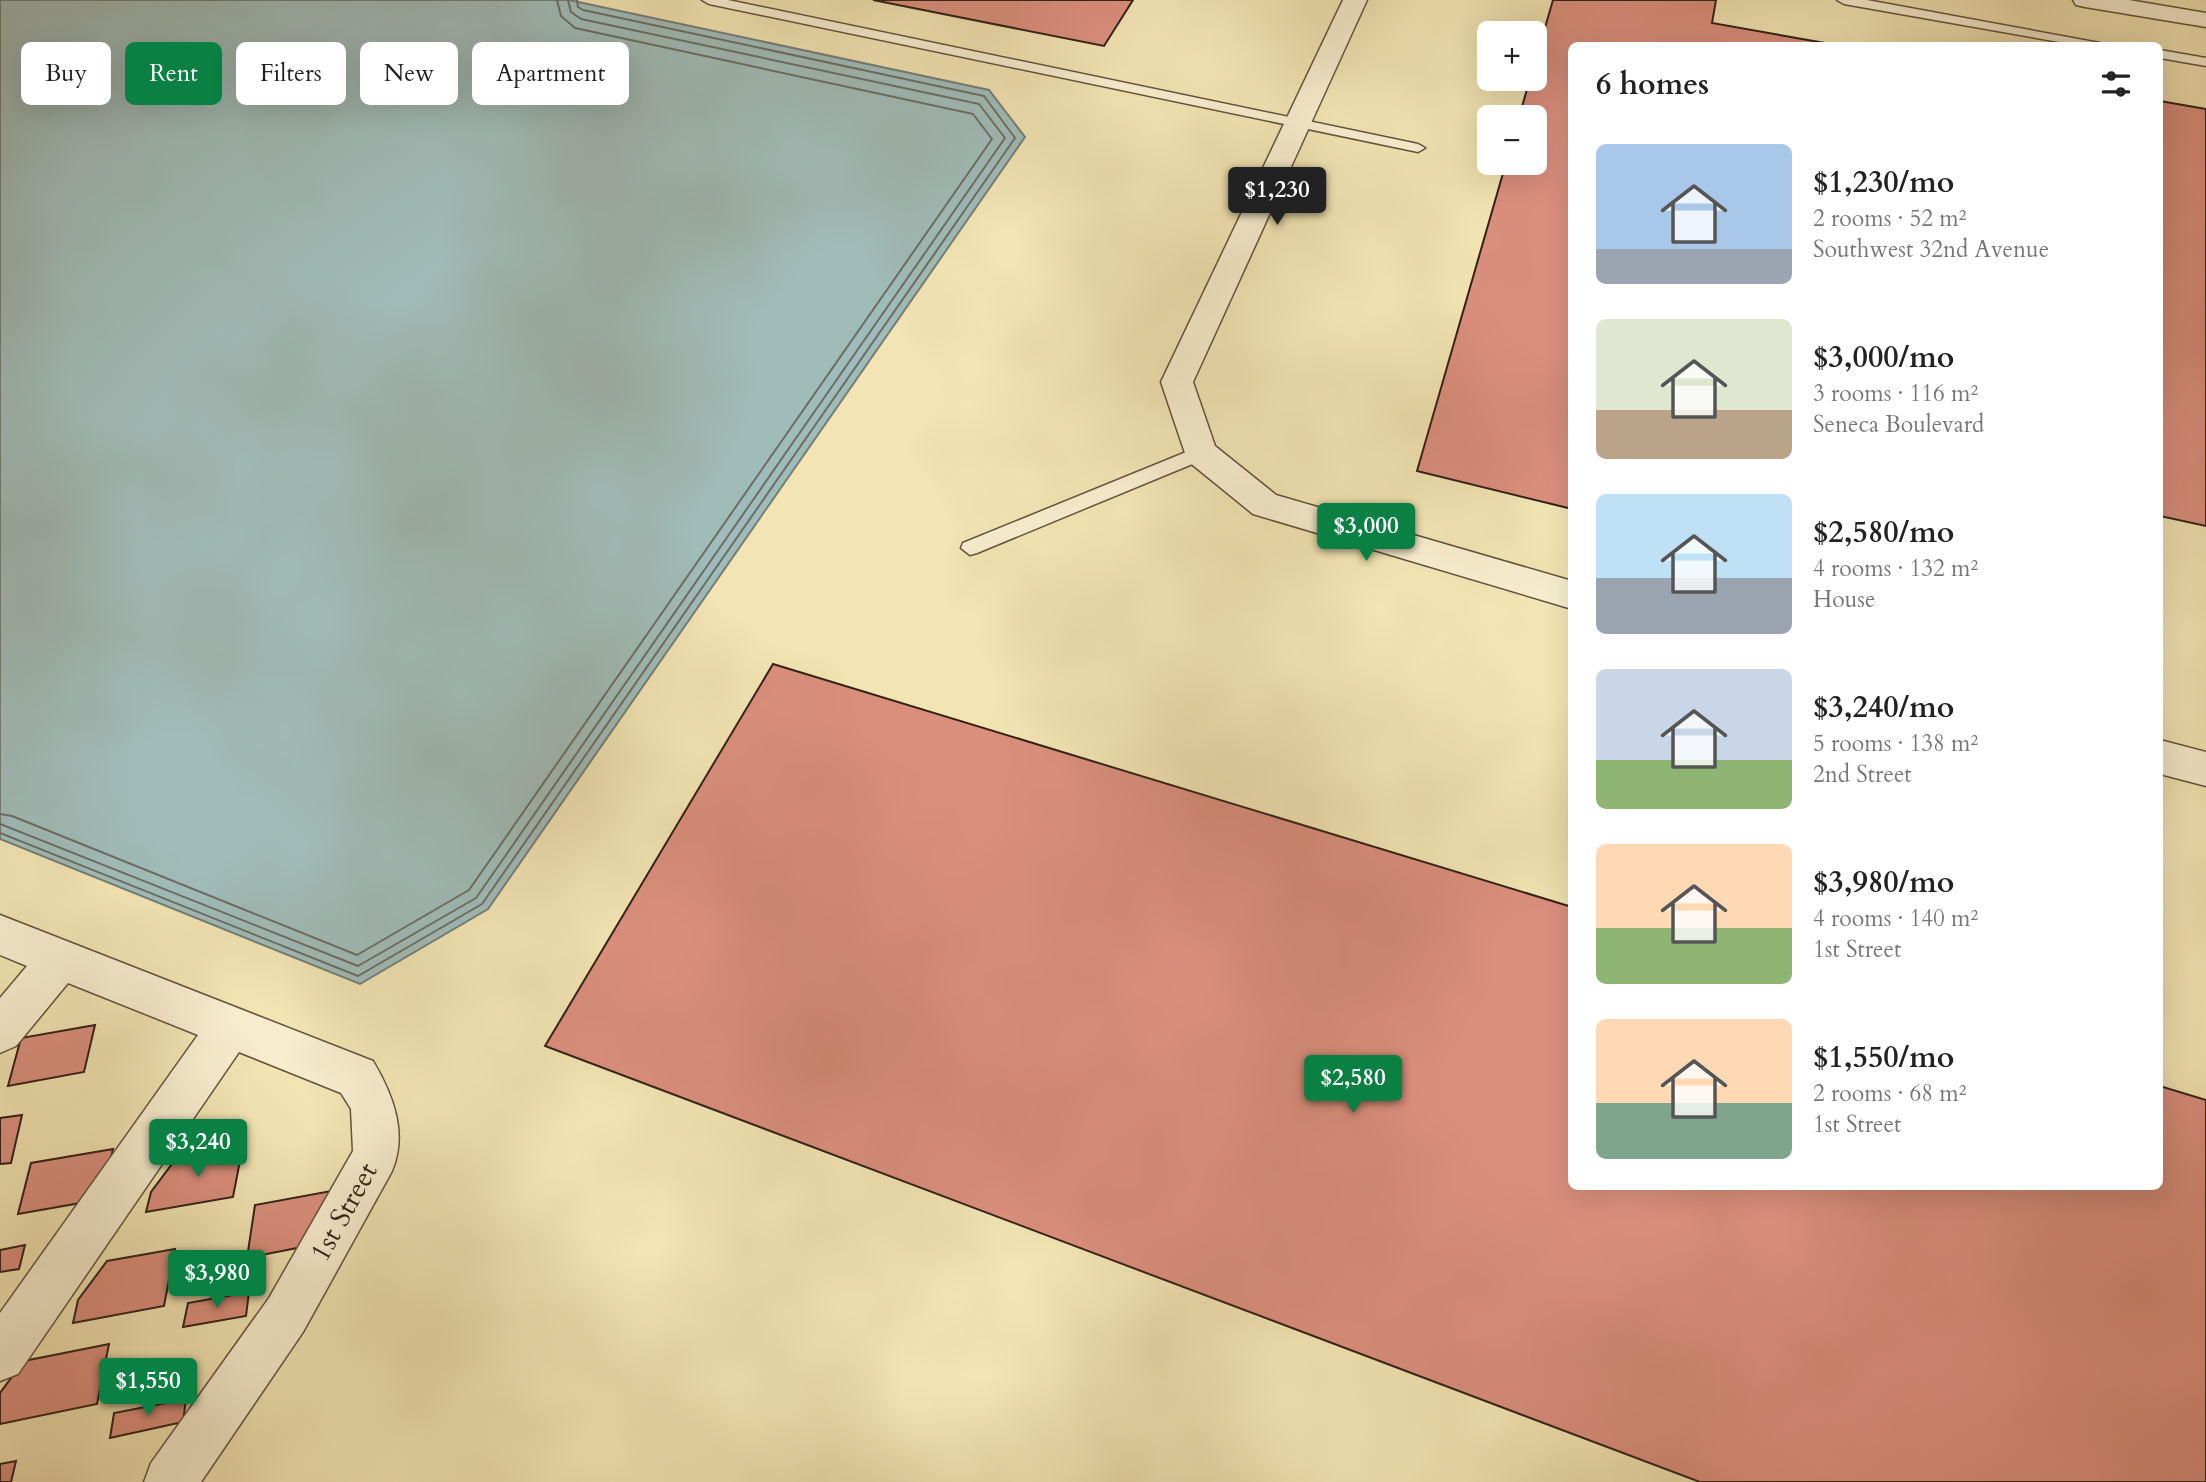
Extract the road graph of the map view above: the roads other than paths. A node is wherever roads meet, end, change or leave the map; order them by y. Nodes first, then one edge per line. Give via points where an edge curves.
1 (709, 0) edge
2 (1355, 0) edge
3 (1844, 0) edge
4 (2085, 0) edge
5 (2206, 20) edge
6 (2086, 42) edge
7 (2163, 55) edge
8 (2206, 62) edge
9 (1298, 121) junction
10 (1418, 148) dead end
11 (1201, 453) junction
12 (970, 548) dead end
13 (1568, 594) edge
14 (2163, 758) edge
15 (2206, 769) edge
16 (0, 935) edge
17 (61, 958) junction
18 (231, 1025) junction
19 (0, 1031) edge
20 (0, 1356) edge
21 (170, 1482) edge

1 - 9 lane
2 - 9 street
3 - 6 lane
4 - 5 street
7 - 8 lane
9 - 10 lane
9 - 11 street via 1177,382
11 - 12 lane
11 - 13 street via 1265,505
14 - 15 street
16 - 17 street, 1st Street
17 - 18 street, 1st Street
17 - 19 street
18 - 20 street
18 - 21 street, 1st Street via 357,1077 373,1104 376,1155 286,1315

